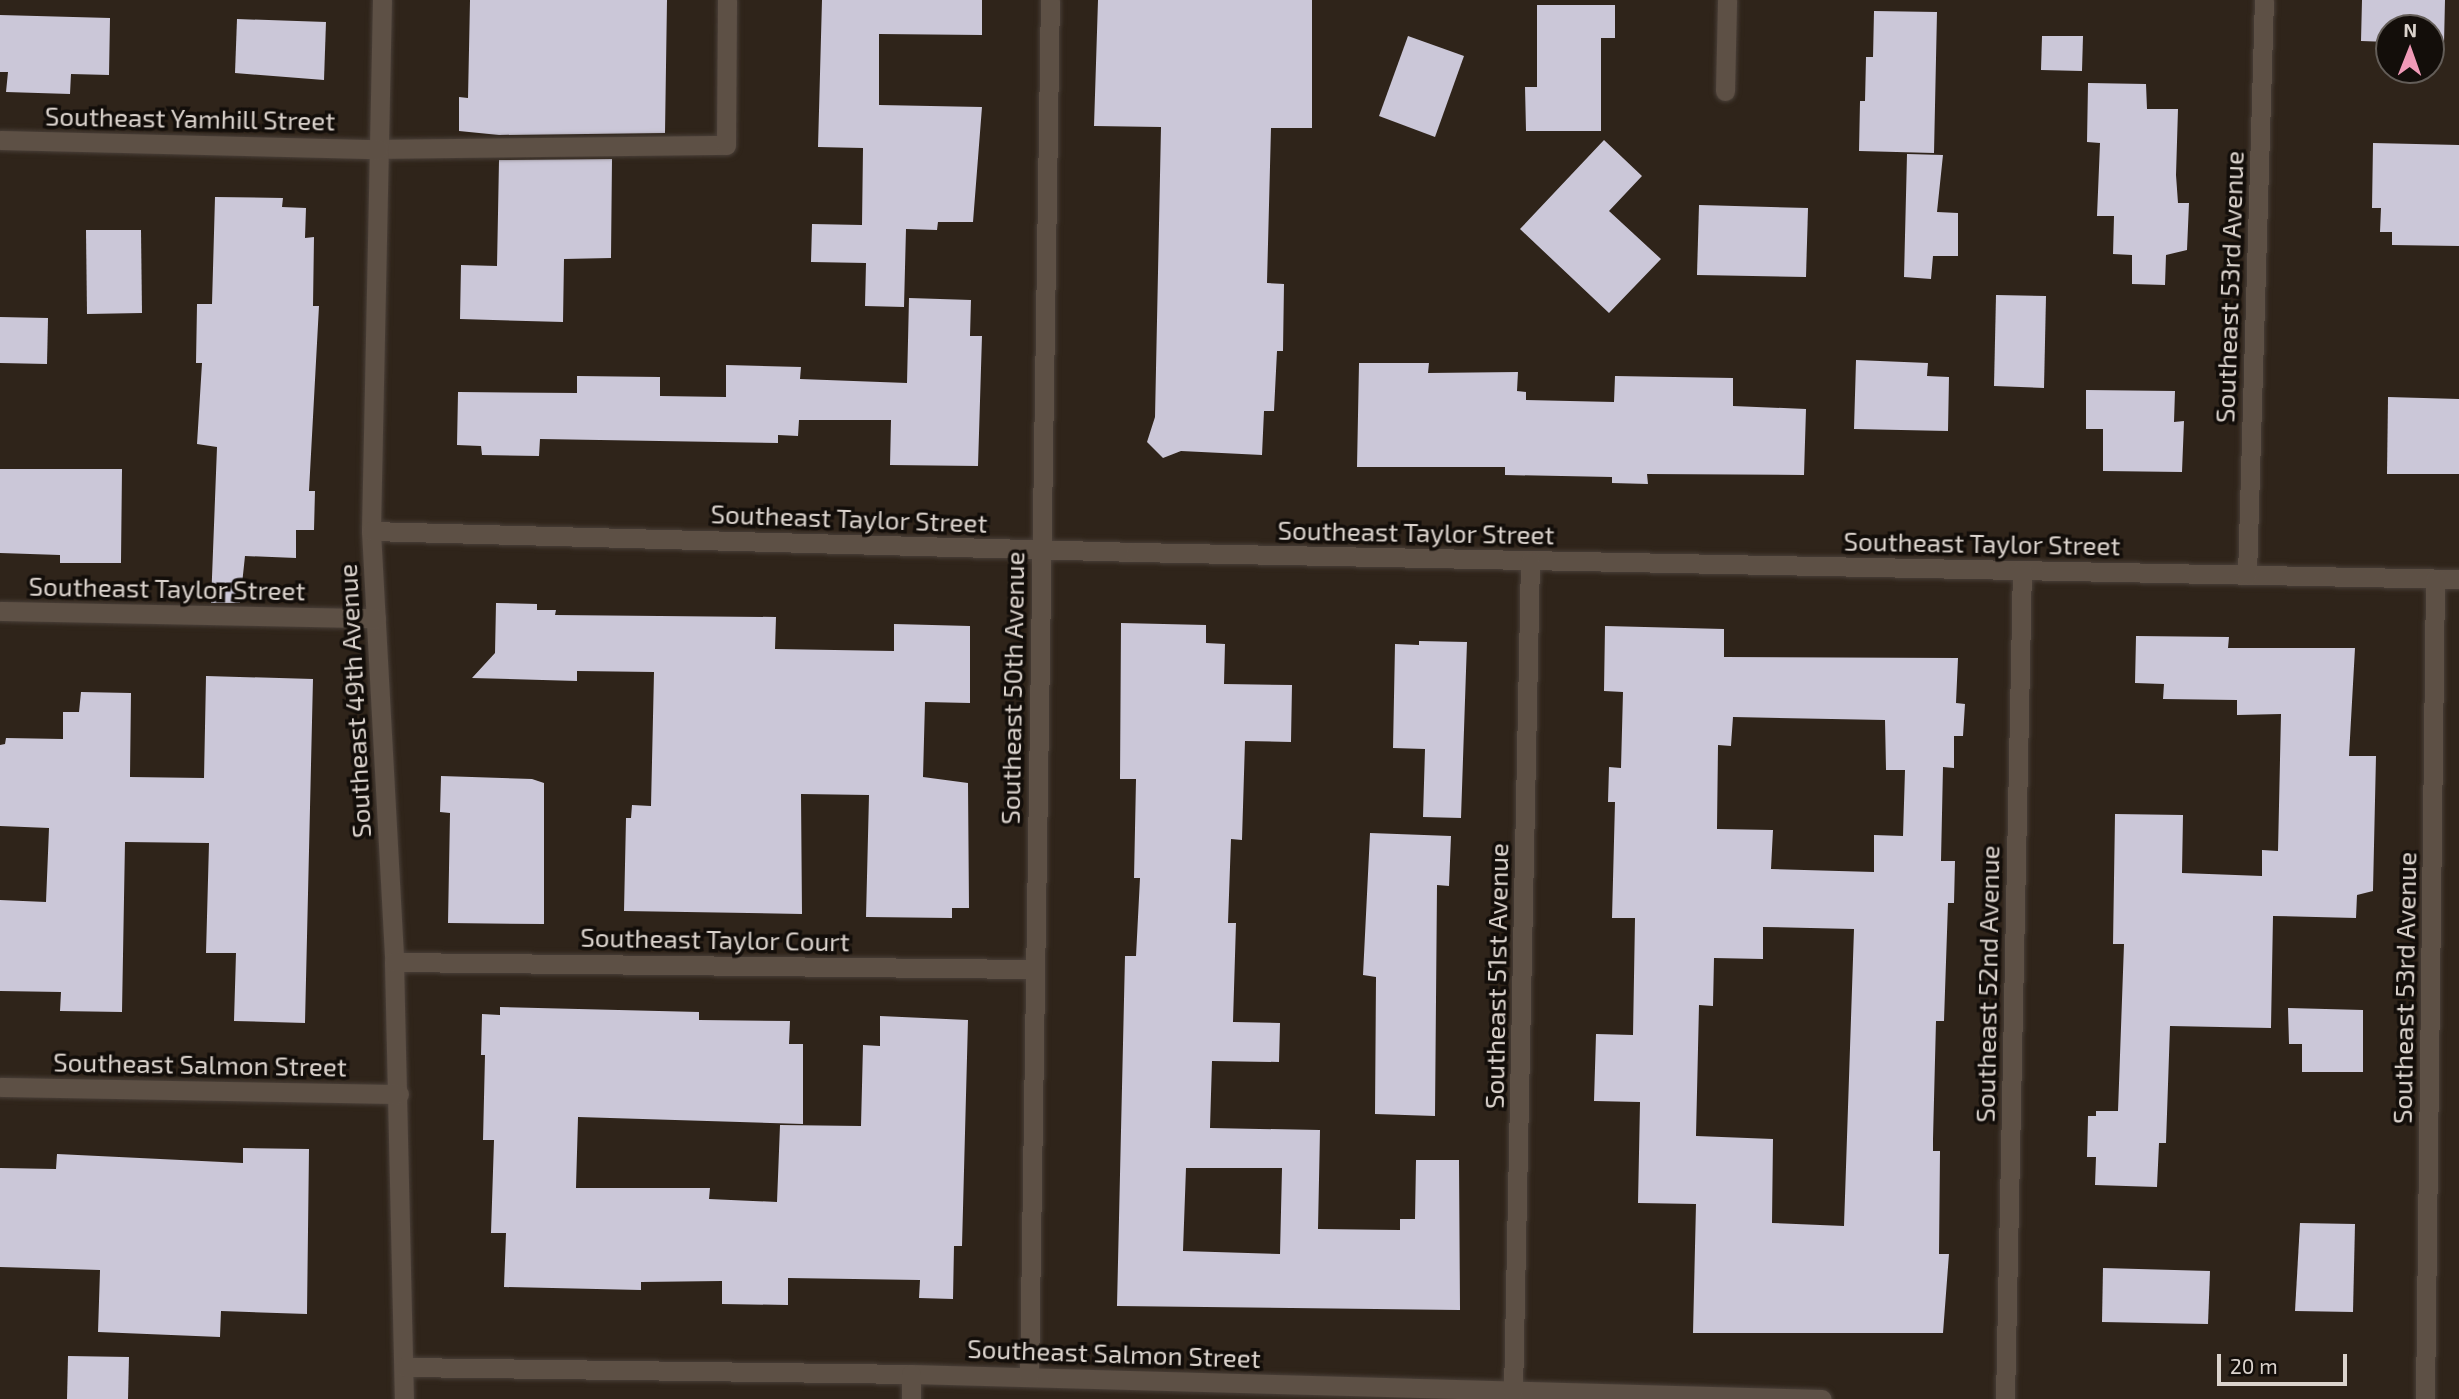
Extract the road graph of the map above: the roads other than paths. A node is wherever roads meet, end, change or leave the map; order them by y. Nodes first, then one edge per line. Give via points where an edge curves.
1 (382, 0) edge
2 (727, 0) edge
3 (1050, 0) edge
4 (1727, 0) edge
5 (2264, 0) edge
6 (1725, 91) dead end
7 (0, 140) edge
8 (378, 149) junction
9 (371, 531) junction
10 (1040, 549) junction
11 (1530, 561) junction
12 (2022, 570) junction
13 (2247, 575) junction
14 (2435, 579) junction
15 (2459, 579) edge
16 (0, 611) edge
17 (376, 618) junction
18 (394, 962) junction
19 (1035, 969) junction
20 (0, 1087) edge
21 (399, 1094) junction
22 (404, 1367) junction
23 (911, 1374) junction
24 (1029, 1377) junction
25 (1513, 1392) junction
26 (1418, 1394) edge
27 (404, 1399) edge
28 (911, 1399) edge
29 (1822, 1399) edge
30 (2005, 1399) edge
31 (2425, 1399) edge

1 - 8 street, Southeast 49th Avenue
2 - 8 street, Southeast Yamhill Street via 726,145
3 - 10 street, Southeast 50th Avenue
4 - 6 street
5 - 13 street, Southeast 53rd Avenue
7 - 8 street, Southeast Yamhill Street
8 - 9 street, Southeast 49th Avenue
9 - 10 street, Southeast Taylor Street
9 - 17 street, Southeast 49th Avenue
10 - 11 street, Southeast Taylor Street
10 - 19 street, Southeast 50th Avenue
11 - 12 street, Southeast Taylor Street
11 - 25 street, Southeast 51st Avenue
12 - 13 street, Southeast Taylor Street
12 - 30 street, Southeast 52nd Avenue
13 - 14 street, Southeast Taylor Street
14 - 15 street, Southeast Taylor Street
14 - 31 street, Southeast 53rd Avenue
16 - 17 street, Southeast Taylor Street
17 - 18 street, Southeast 49th Avenue
18 - 19 street, Southeast Taylor Court
18 - 21 street, Southeast 49th Avenue
19 - 24 street, Southeast 50th Avenue
20 - 21 street, Southeast Salmon Street
21 - 22 street, Southeast 49th Avenue
22 - 23 street, Southeast Salmon Street
22 - 27 street, Southeast 49th Avenue
23 - 24 street, Southeast Salmon Street
23 - 28 street
24 - 26 street, Southeast Salmon Street
25 - 26 street, Southeast Salmon Street
25 - 29 street, Southeast Salmon Street

